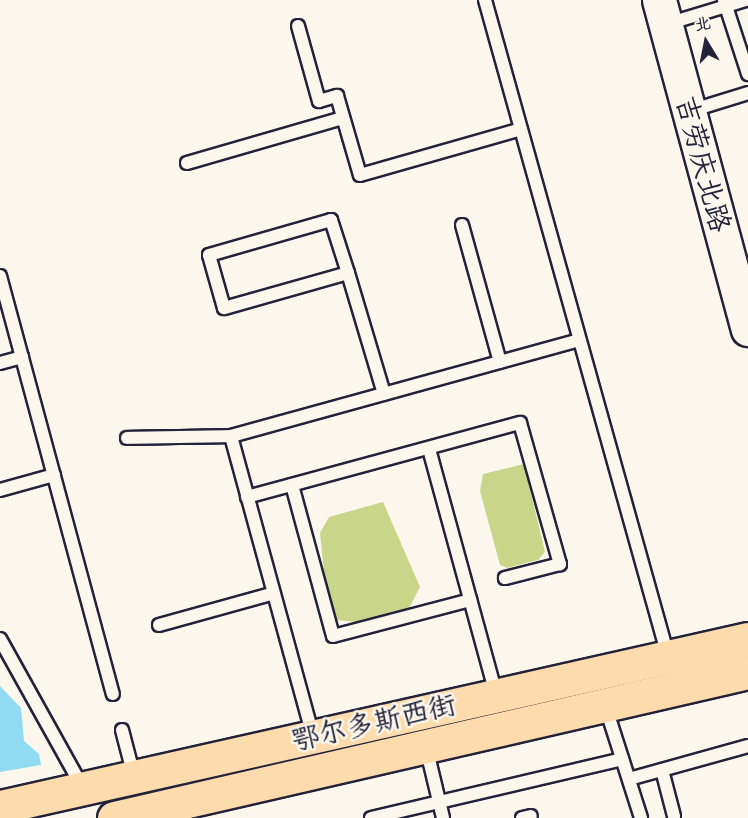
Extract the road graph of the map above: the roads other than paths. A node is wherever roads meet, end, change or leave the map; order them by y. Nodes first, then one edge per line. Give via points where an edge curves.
1 (485, 0) edge
2 (746, 0) edge
3 (725, 3) edge
4 (662, 12) edge
5 (298, 26) dead end
6 (748, 74) edge
7 (748, 93) edge
8 (689, 112) junction
9 (343, 118) junction
10 (521, 129) junction
11 (187, 163) dead end
12 (462, 225) dead end
13 (348, 273) junction
14 (0, 276) edge
15 (748, 328) edge
16 (579, 340) junction
17 (22, 357) junction
18 (500, 362) junction
19 (0, 363) edge
20 (384, 394) junction
21 (231, 436) junction
22 (127, 438) dead end
23 (429, 448) junction
24 (54, 475) junction
25 (292, 485) junction
26 (0, 490) edge
27 (247, 497) junction
28 (505, 578) dead end
29 (274, 593) junction
30 (470, 600) junction
31 (159, 625) dead end
32 (0, 639) edge
33 (748, 639) edge
34 (668, 657) junction
35 (748, 672) edge
36 (113, 694) dead end
37 (496, 696) junction
38 (605, 705) junction
39 (122, 730) dead end
40 (313, 737) junction
41 (426, 746) junction
42 (748, 746) edge
43 (622, 759) junction
44 (662, 770) junction
45 (135, 777) junction
46 (629, 779) junction
47 (83, 789) junction
48 (439, 802) junction
49 (0, 807) edge
50 (674, 816) dead end
51 (114, 818) edge
52 (371, 818) edge
53 (443, 818) edge
54 (641, 818) edge

1 - 10 lane
2 - 3 lane
3 - 4 lane
3 - 6 lane
4 - 8 main road, 吉劳庆北路
5 - 9 lane via 319,101 337,96
7 - 8 lane
8 - 15 main road, 吉劳庆北路
9 - 10 lane via 360,175
9 - 11 lane
10 - 16 lane
12 - 18 lane
13 - 13 lane via 331,220 209,255 224,308
13 - 20 lane
14 - 17 lane
16 - 18 lane
16 - 34 lane
17 - 19 lane
17 - 24 lane
18 - 20 lane
20 - 21 lane
21 - 22 lane
21 - 27 lane
23 - 25 lane
23 - 28 lane via 520,423 560,564
23 - 30 lane
24 - 26 lane
24 - 36 lane
25 - 27 lane
25 - 30 lane via 333,636
27 - 29 lane
29 - 31 lane
29 - 40 lane
30 - 37 lane
32 - 47 lane
33 - 34 main road, 鄂尔多斯西街
34 - 37 main road, 鄂尔多斯西街
35 - 38 main road, 鄂尔多斯西街
37 - 40 main road, 鄂尔多斯西街
38 - 41 main road, 鄂尔多斯西街
38 - 43 lane
39 - 45 lane
40 - 45 main road, 鄂尔多斯西街
41 - 48 lane
41 - 51 main road, 鄂尔多斯西街
42 - 44 lane
43 - 46 lane
43 - 48 lane
44 - 46 lane
44 - 50 lane
45 - 47 main road, 鄂尔多斯西街
46 - 54 lane
47 - 49 main road, 鄂尔多斯西街
48 - 52 lane
48 - 53 lane

